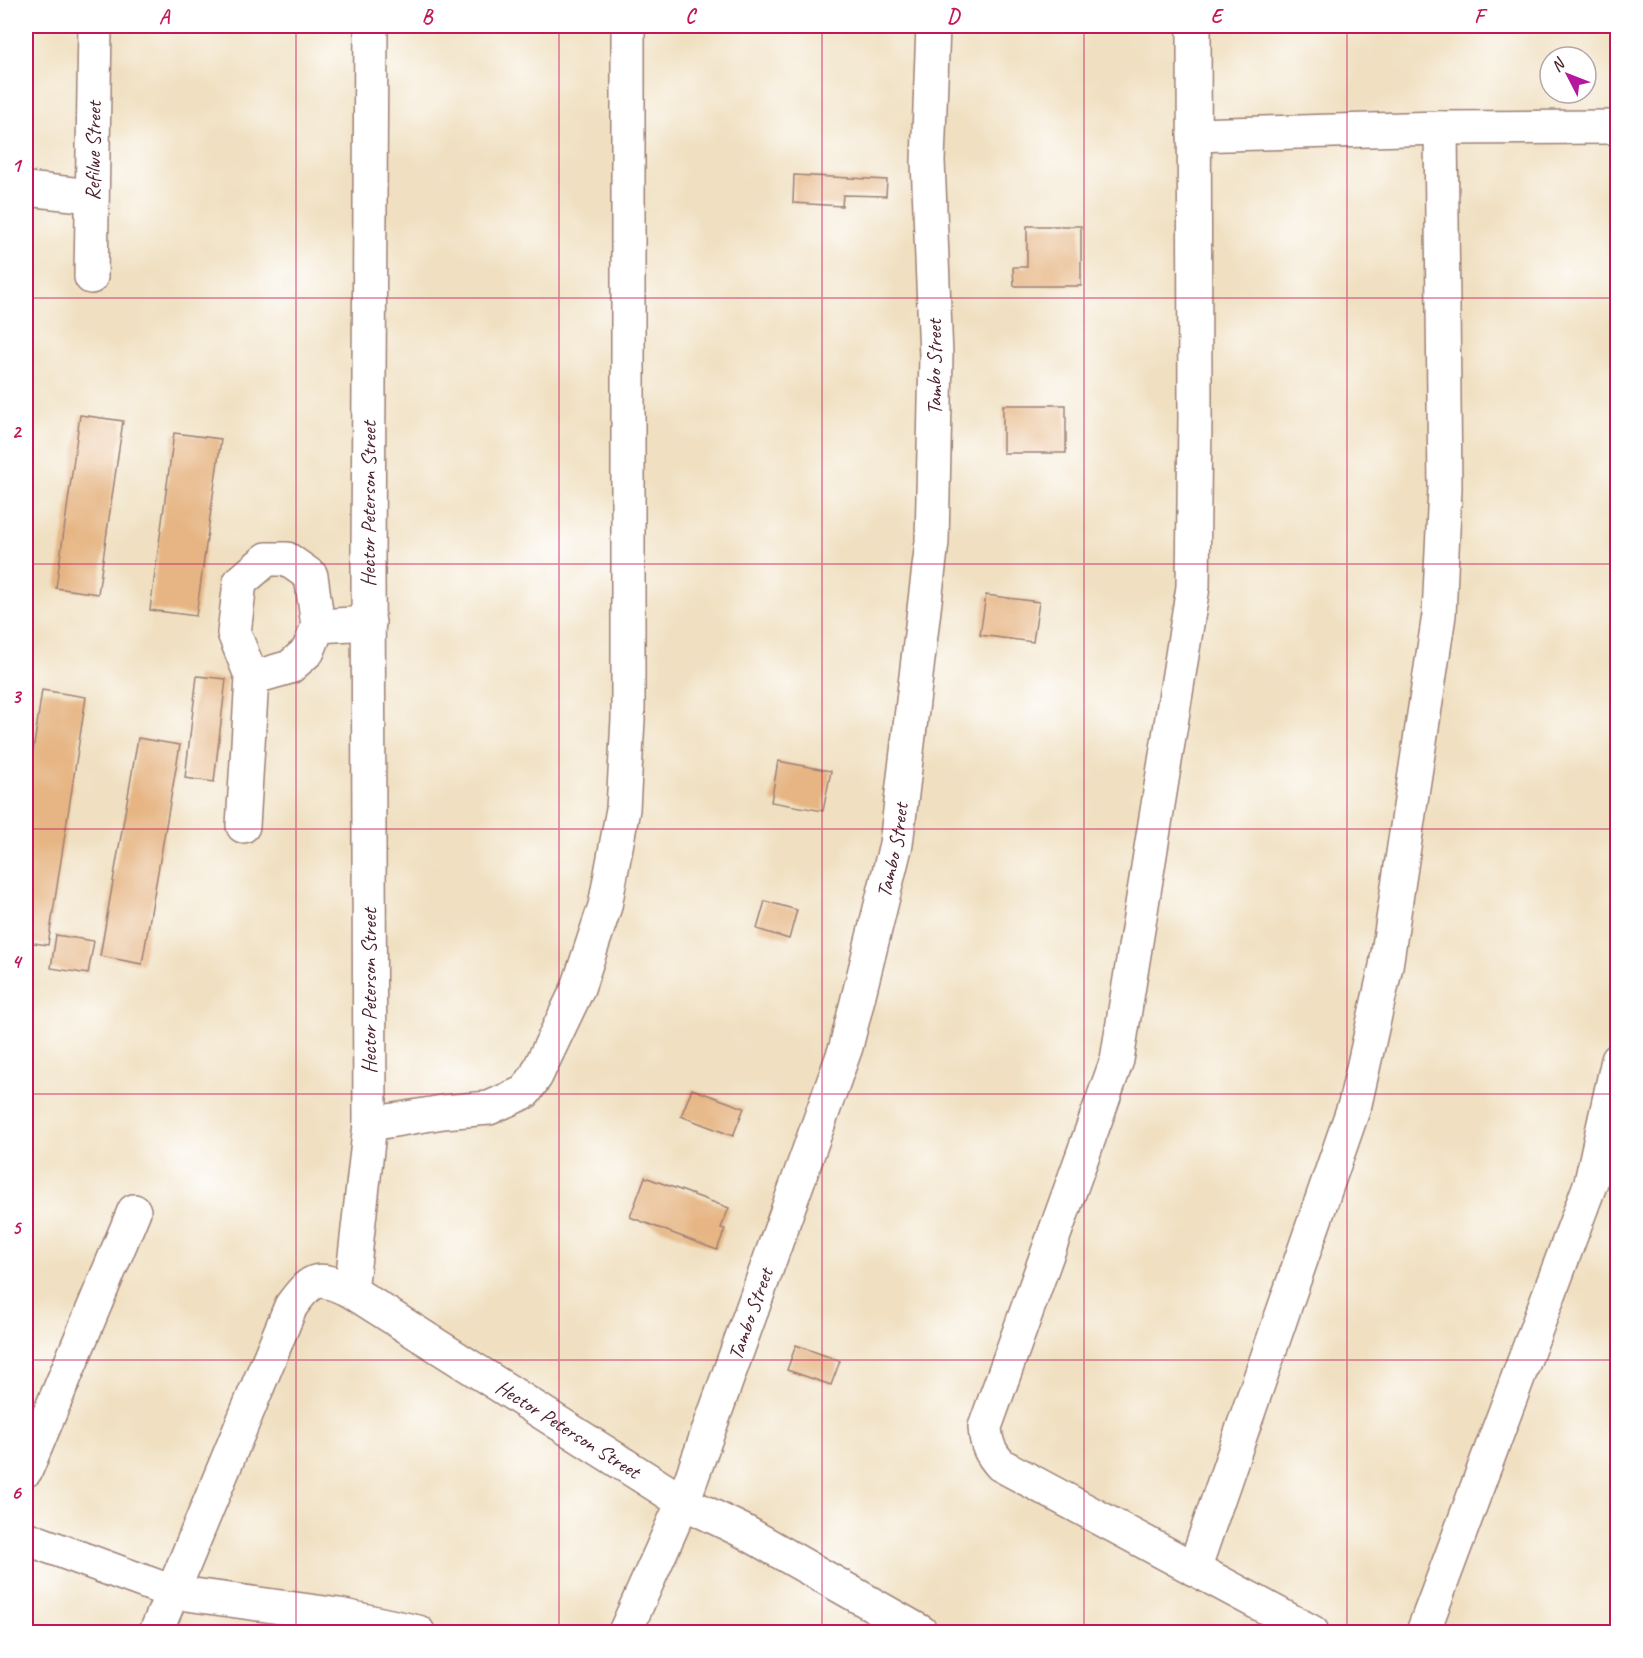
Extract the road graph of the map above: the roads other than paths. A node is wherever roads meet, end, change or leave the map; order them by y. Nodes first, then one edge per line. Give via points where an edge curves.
1 (95, 26) edge
2 (371, 26) edge
3 (628, 26) edge
4 (933, 26) edge
5 (1194, 26) edge
6 (1617, 127) edge
7 (1441, 128) junction
8 (1194, 135) junction
9 (26, 189) edge
10 (92, 196) junction
11 (91, 277) dead end
12 (369, 623) junction
13 (318, 627) junction
14 (252, 678) junction
15 (243, 826) dead end
16 (1617, 1060) edge
17 (370, 1124) junction
18 (134, 1210) dead end
19 (351, 1291) junction
20 (26, 1470) edge
21 (683, 1502) junction
22 (26, 1538) edge
23 (1194, 1569) junction
24 (172, 1592) junction
25 (336, 1624) edge
26 (156, 1632) edge
27 (418, 1632) edge
28 (626, 1632) edge
29 (921, 1632) edge
30 (1312, 1632) edge
31 (1423, 1632) edge

1 - 10 street, Refilwe Street
2 - 12 street, Hector Peterson Street
3 - 17 street via 628,719 623,809 605,906 578,988 525,1092 489,1108
4 - 21 street, Tambo Street via 928,161 936,356 932,542 896,844 846,1047
5 - 8 street
6 - 7 street
7 - 8 street
7 - 23 street via 1445,488 1439,615 1386,966 1355,1104
8 - 23 street via 1193,587 1121,1036 1117,1060 985,1427 991,1454 1001,1465
9 - 10 street
10 - 11 street, Refilwe Street
12 - 13 street
12 - 17 street, Hector Peterson Street
13 - 14 street via 308,651 290,667
13 - 14 street via 311,576 288,559 267,559 240,582 234,633
14 - 15 street
16 - 31 street via 1591,1182
17 - 19 street, Hector Peterson Street
18 - 20 street
19 - 21 street, Hector Peterson Street
19 - 24 street via 329,1280 312,1282 291,1306
21 - 28 street, Tambo Street
21 - 29 street, Hector Peterson Street via 745,1532
22 - 24 street
23 - 30 street
24 - 25 street
24 - 26 street
25 - 27 street

